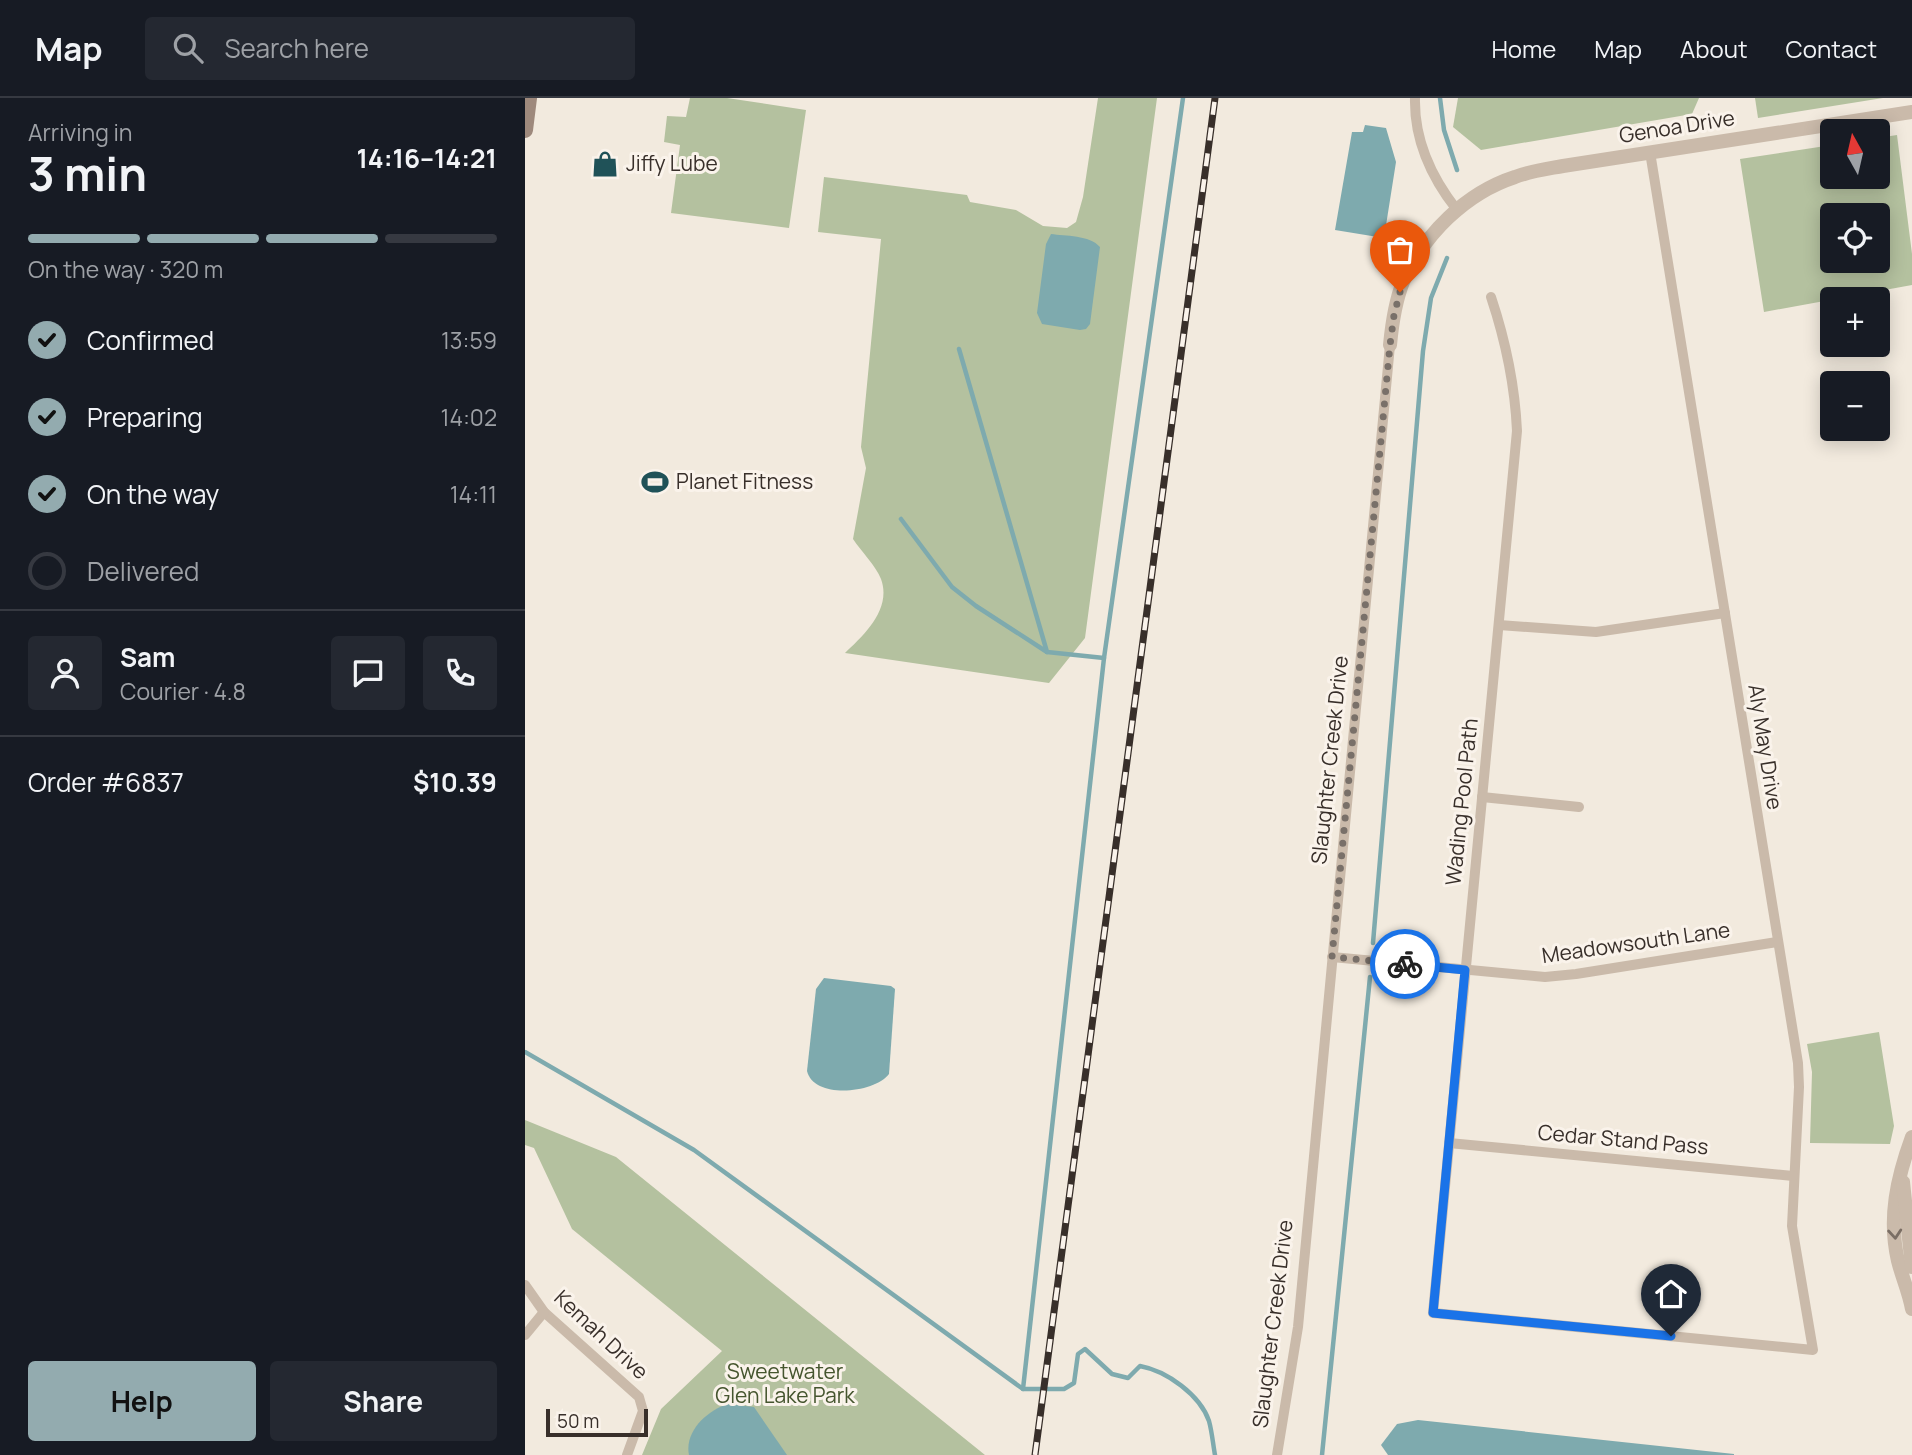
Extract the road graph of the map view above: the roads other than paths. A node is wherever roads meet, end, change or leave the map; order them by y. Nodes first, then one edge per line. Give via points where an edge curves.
1 (529, 98) edge
2 (1415, 98) edge
3 (1912, 112) edge
4 (525, 130) edge
5 (1650, 152) junction
6 (1457, 210) junction
7 (1491, 297) dead end
8 (1390, 345) joint
9 (1725, 613) junction
10 (1499, 625) junction
11 (1482, 797) junction
12 (1579, 807) dead end
13 (1777, 942) junction
14 (1332, 957) junction
15 (1465, 970) junction
16 (1912, 1138) edge
17 (1449, 1143) junction
18 (1901, 1167) junction
19 (1793, 1176) junction
20 (1912, 1267) edge
21 (1912, 1284) edge
22 (525, 1285) edge
23 (1911, 1305) edge
24 (544, 1312) junction
25 (525, 1335) edge
26 (1813, 1350) joint
27 (627, 1455) edge
28 (1277, 1455) edge

1 - 4 main road
2 - 6 street via 1421,147 1437,185
3 - 5 street, Genoa Drive
5 - 6 street, Genoa Drive via 1522,175
5 - 9 street, Aly May Drive
6 - 8 street, Slaughter Creek Drive via 1427,242 1404,281
7 - 10 street, Wading Pool Path via 1502,334 1517,431
8 - 14 street, Slaughter Creek Drive
9 - 10 street via 1596,632
9 - 13 street, Aly May Drive
10 - 11 street, Wading Pool Path
11 - 12 street
11 - 15 street, Wading Pool Path
13 - 15 street, Meadowsouth Lane via 1561,976
13 - 19 street, Aly May Drive via 1799,1074
14 - 15 street, Meadowsouth Lane
14 - 28 street, Slaughter Creek Drive via 1298,1327
15 - 17 street, Wading Pool Path
16 - 18 street
17 - 19 street, Cedar Stand Pass
17 - 26 street, Wading Pool Path via 1433,1313
18 - 20 street
18 -> 23 street via 1893,1229
19 - 26 street, Aly May Drive via 1793,1235
21 - 23 street
22 - 24 street, Kemah Drive
24 - 25 street
24 - 27 street, Kemah Drive via 639,1398 643,1411

